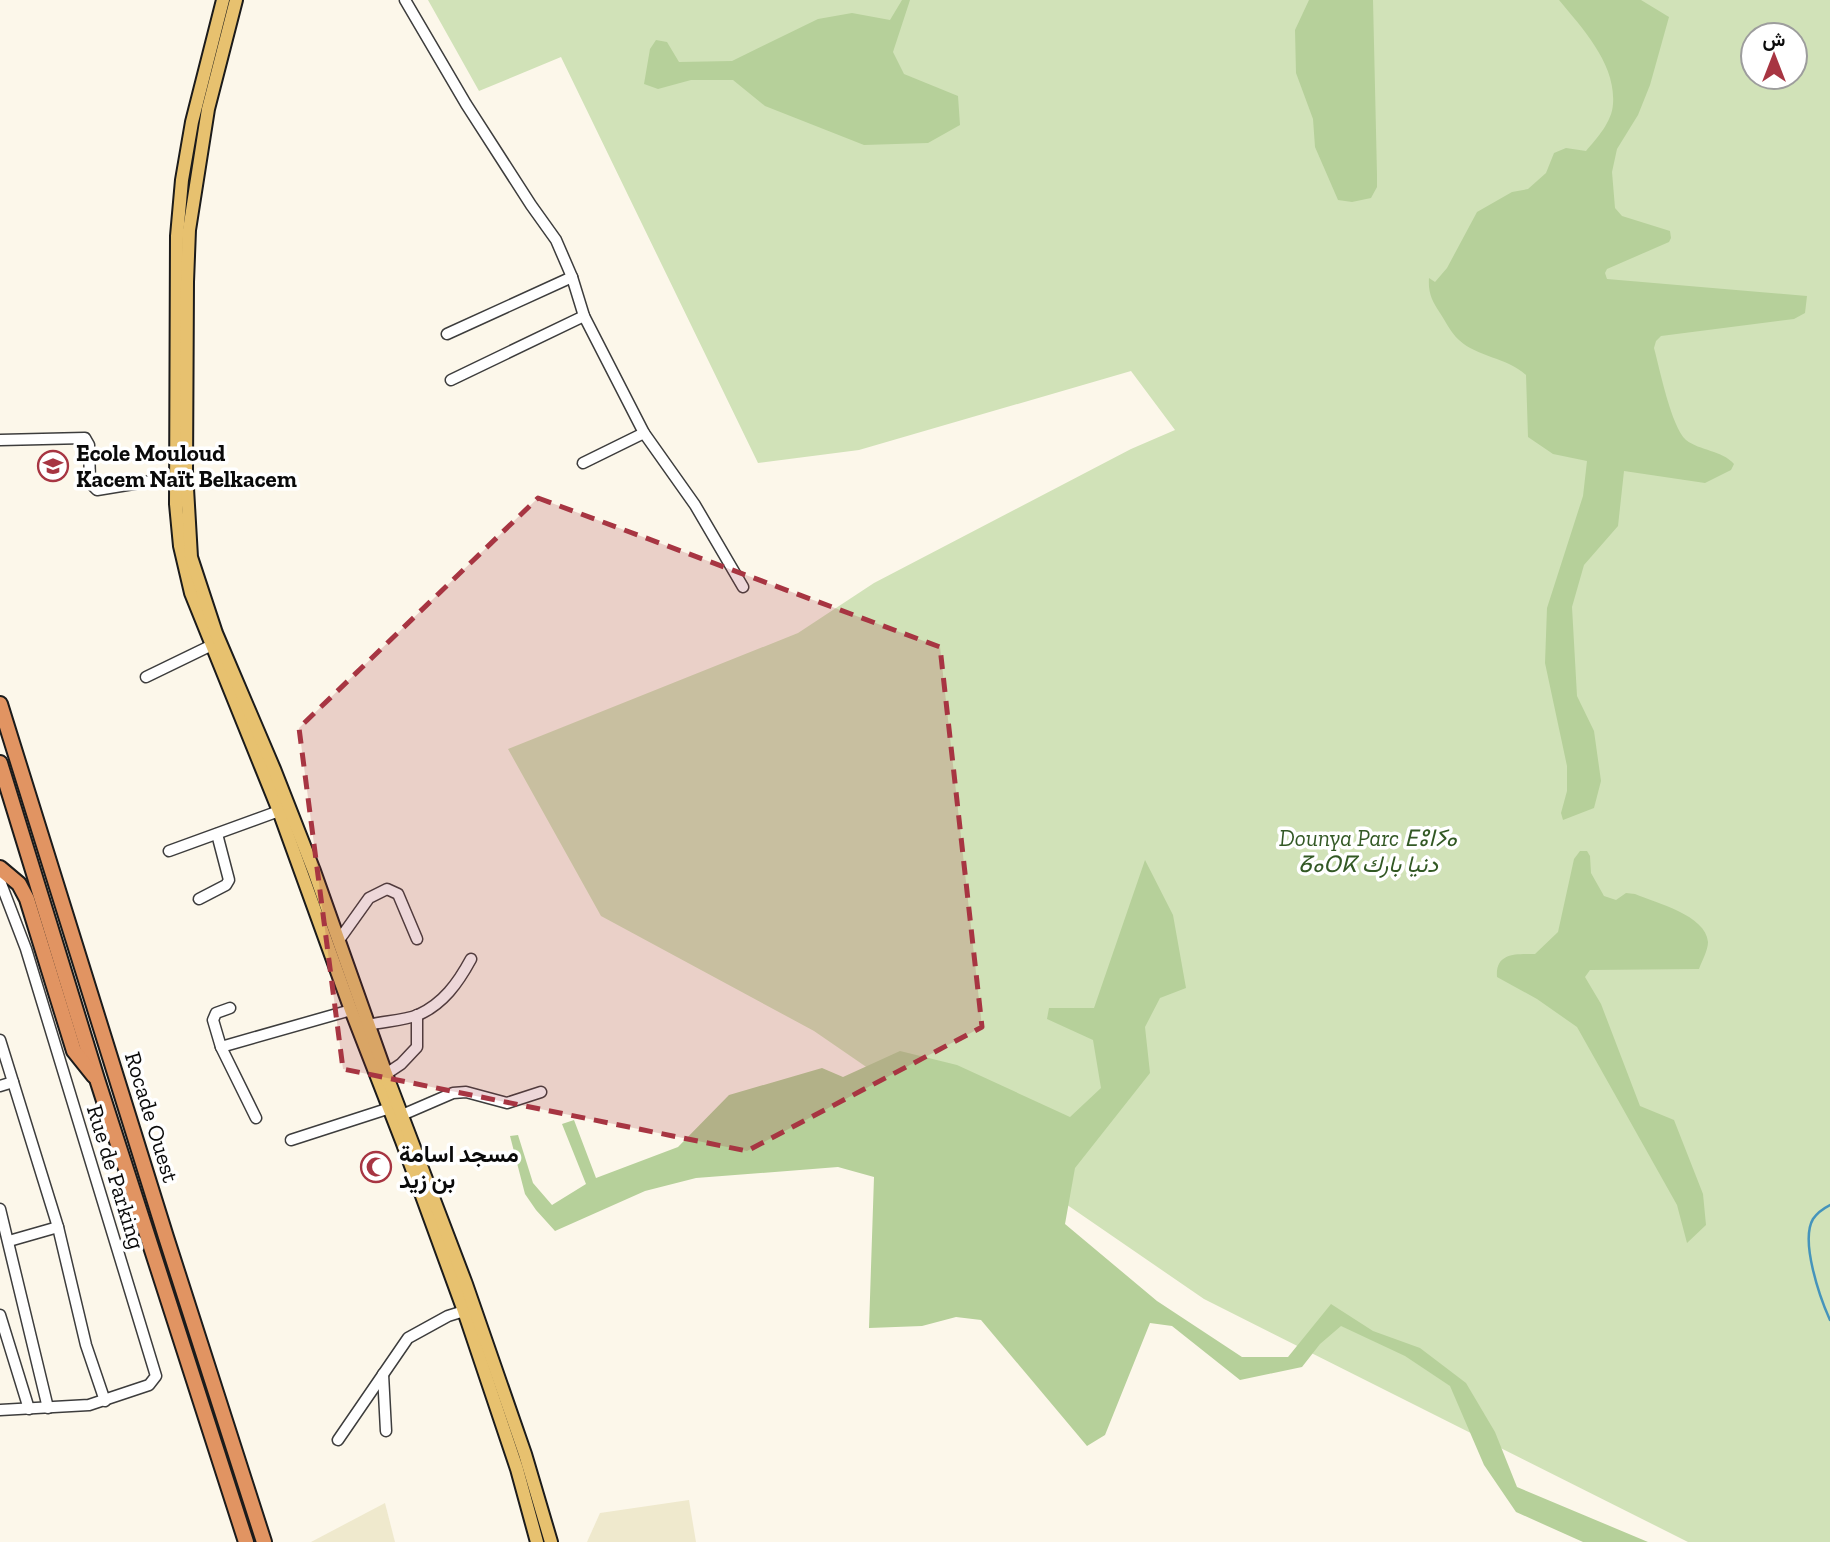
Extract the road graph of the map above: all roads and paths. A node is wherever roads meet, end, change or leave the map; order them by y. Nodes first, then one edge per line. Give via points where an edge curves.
1 (223, 0) edge
2 (236, 0) edge
3 (405, 0) edge
4 (572, 277) junction
5 (584, 316) junction
6 (447, 334) dead end
7 (451, 380) dead end
8 (644, 433) junction
9 (0, 440) edge
10 (583, 463) dead end
11 (176, 477) junction
12 (743, 587) dead end
13 (212, 645) junction
14 (146, 677) dead end
15 (0, 704) edge
16 (0, 762) edge
17 (279, 811) junction
18 (217, 834) junction
19 (169, 851) dead end
20 (0, 868) edge
21 (0, 881) edge
22 (199, 899) dead end
23 (417, 939) dead end
24 (339, 940) junction
25 (471, 960) dead end
26 (230, 1008) dead end
27 (351, 1010) junction
28 (417, 1015) junction
29 (369, 1025) junction
30 (0, 1040) edge
31 (221, 1047) junction
32 (386, 1074) junction
33 (97, 1079) junction
34 (13, 1082) junction
35 (0, 1086) edge
36 (541, 1092) dead end
37 (390, 1108) junction
38 (402, 1115) junction
39 (256, 1118) dead end
40 (407, 1139) junction
41 (290, 1140) dead end
42 (0, 1209) edge
43 (58, 1227) junction
44 (9, 1241) junction
45 (464, 1311) junction
46 (0, 1315) edge
47 (383, 1374) junction
48 (105, 1401) junction
49 (48, 1408) junction
50 (29, 1409) junction
51 (0, 1410) edge
52 (386, 1431) dead end
53 (338, 1440) dead end
54 (246, 1542) edge
55 (264, 1542) edge
56 (537, 1542) edge
57 (551, 1542) edge

1 - 11 main road via 192,122 179,208
2 - 24 main road via 208,109 189,230 189,543 211,620
3 - 4 street via 466,104 556,240
4 - 5 street
4 - 6 street
5 - 7 street
5 - 8 street
8 - 10 street
8 - 12 street via 695,505
9 - 11 street via 85,438 90,483 100,491
11 - 13 main road via 183,561
13 - 14 street
13 - 17 main road
15 - 55 highway, Rocade Ouest
16 - 33 highway, Rocade Ouest
17 - 18 street
17 - 27 main road
18 - 19 street
18 - 22 street via 229,880
20 - 33 highway via 19,884 27,899 74,1051
21 - 48 street, Rue de Parking via 26,949 155,1372 149,1385
23 - 24 street via 398,894 387,890 369,898
24 - 29 main road
25 - 28 street via 451,992
26 - 31 street via 213,1018
27 - 31 street
27 - 37 main road
28 - 29 street
28 - 32 street via 417,1047
29 - 32 main road
30 - 34 street
31 - 39 street
32 - 38 main road
33 - 54 highway, Rocade Ouest
34 - 35 street
34 - 43 street
36 - 38 street via 507,1103 453,1093
37 - 40 main road
37 - 41 street
38 - 40 main road
40 - 45 main road
40 - 57 main road via 466,1284
42 - 44 street
43 - 44 street
43 - 48 street via 86,1345
44 - 49 street
45 - 47 street via 408,1338
45 - 56 main road
46 - 50 street
47 - 52 street
47 - 53 street
48 - 49 street, Rue de Parking
49 - 50 street, Rue de Parking
50 - 51 street, Rue de Parking

